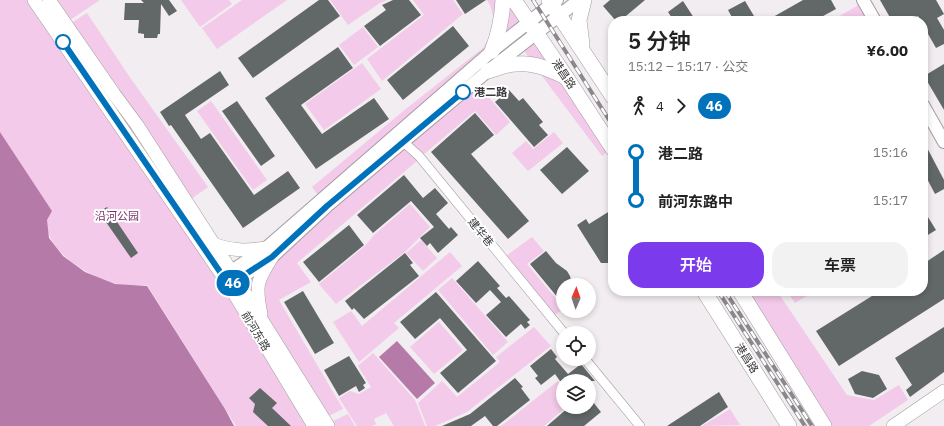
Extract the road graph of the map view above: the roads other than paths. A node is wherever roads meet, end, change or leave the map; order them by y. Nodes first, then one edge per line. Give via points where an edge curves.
1 (34, 0) edge
2 (49, 0) edge
3 (503, 0) edge
4 (514, 0) edge
5 (579, 0) edge
6 (584, 0) edge
7 (863, 0) edge
8 (554, 5) edge
9 (872, 16) edge
10 (532, 28) junction
11 (582, 50) junction
12 (492, 51) junction
13 (488, 71) junction
14 (566, 77) junction
15 (608, 89) edge
16 (928, 114) edge
17 (399, 138) junction
18 (608, 141) edge
19 (944, 142) edge
20 (213, 244) junction
21 (269, 252) junction
22 (230, 278) junction
23 (707, 296) edge
24 (743, 296) edge
25 (262, 322) junction
26 (558, 326) edge
27 (591, 366) edge
28 (944, 391) edge
29 (944, 402) edge
30 (789, 425) edge
31 (314, 426) edge
32 (328, 426) edge
33 (640, 426) edge
34 (824, 426) edge
35 (893, 426) edge
36 (907, 426) edge

1 - 22 main road, 前河东路
2 - 20 main road, 前河东路 via 137,125
3 - 12 main road via 500,30
4 - 10 main road, 港昌路
5 - 8 street
6 - 11 main road via 579,20
7 - 9 street
8 - 10 street
8 - 11 main road
10 - 12 street
10 - 13 street
10 - 14 main road, 港昌路
11 - 15 main road
12 - 17 street
13 - 14 main road via 507,65 525,64 545,68
13 - 17 street
14 - 18 main road, 港昌路
16 - 19 street
17 - 21 street
17 - 26 street, 建华巷 via 419,156
20 - 21 main road via 235,250
20 - 22 main road, 前河东路
21 - 22 street
21 - 25 main road via 258,282
22 - 25 main road, 前河东路
22 - 31 main road, 前河东路
23 - 30 main road, 港昌路
24 - 34 main road
25 - 32 main road, 前河东路
27 - 33 street
28 - 35 main road
29 - 36 main road

